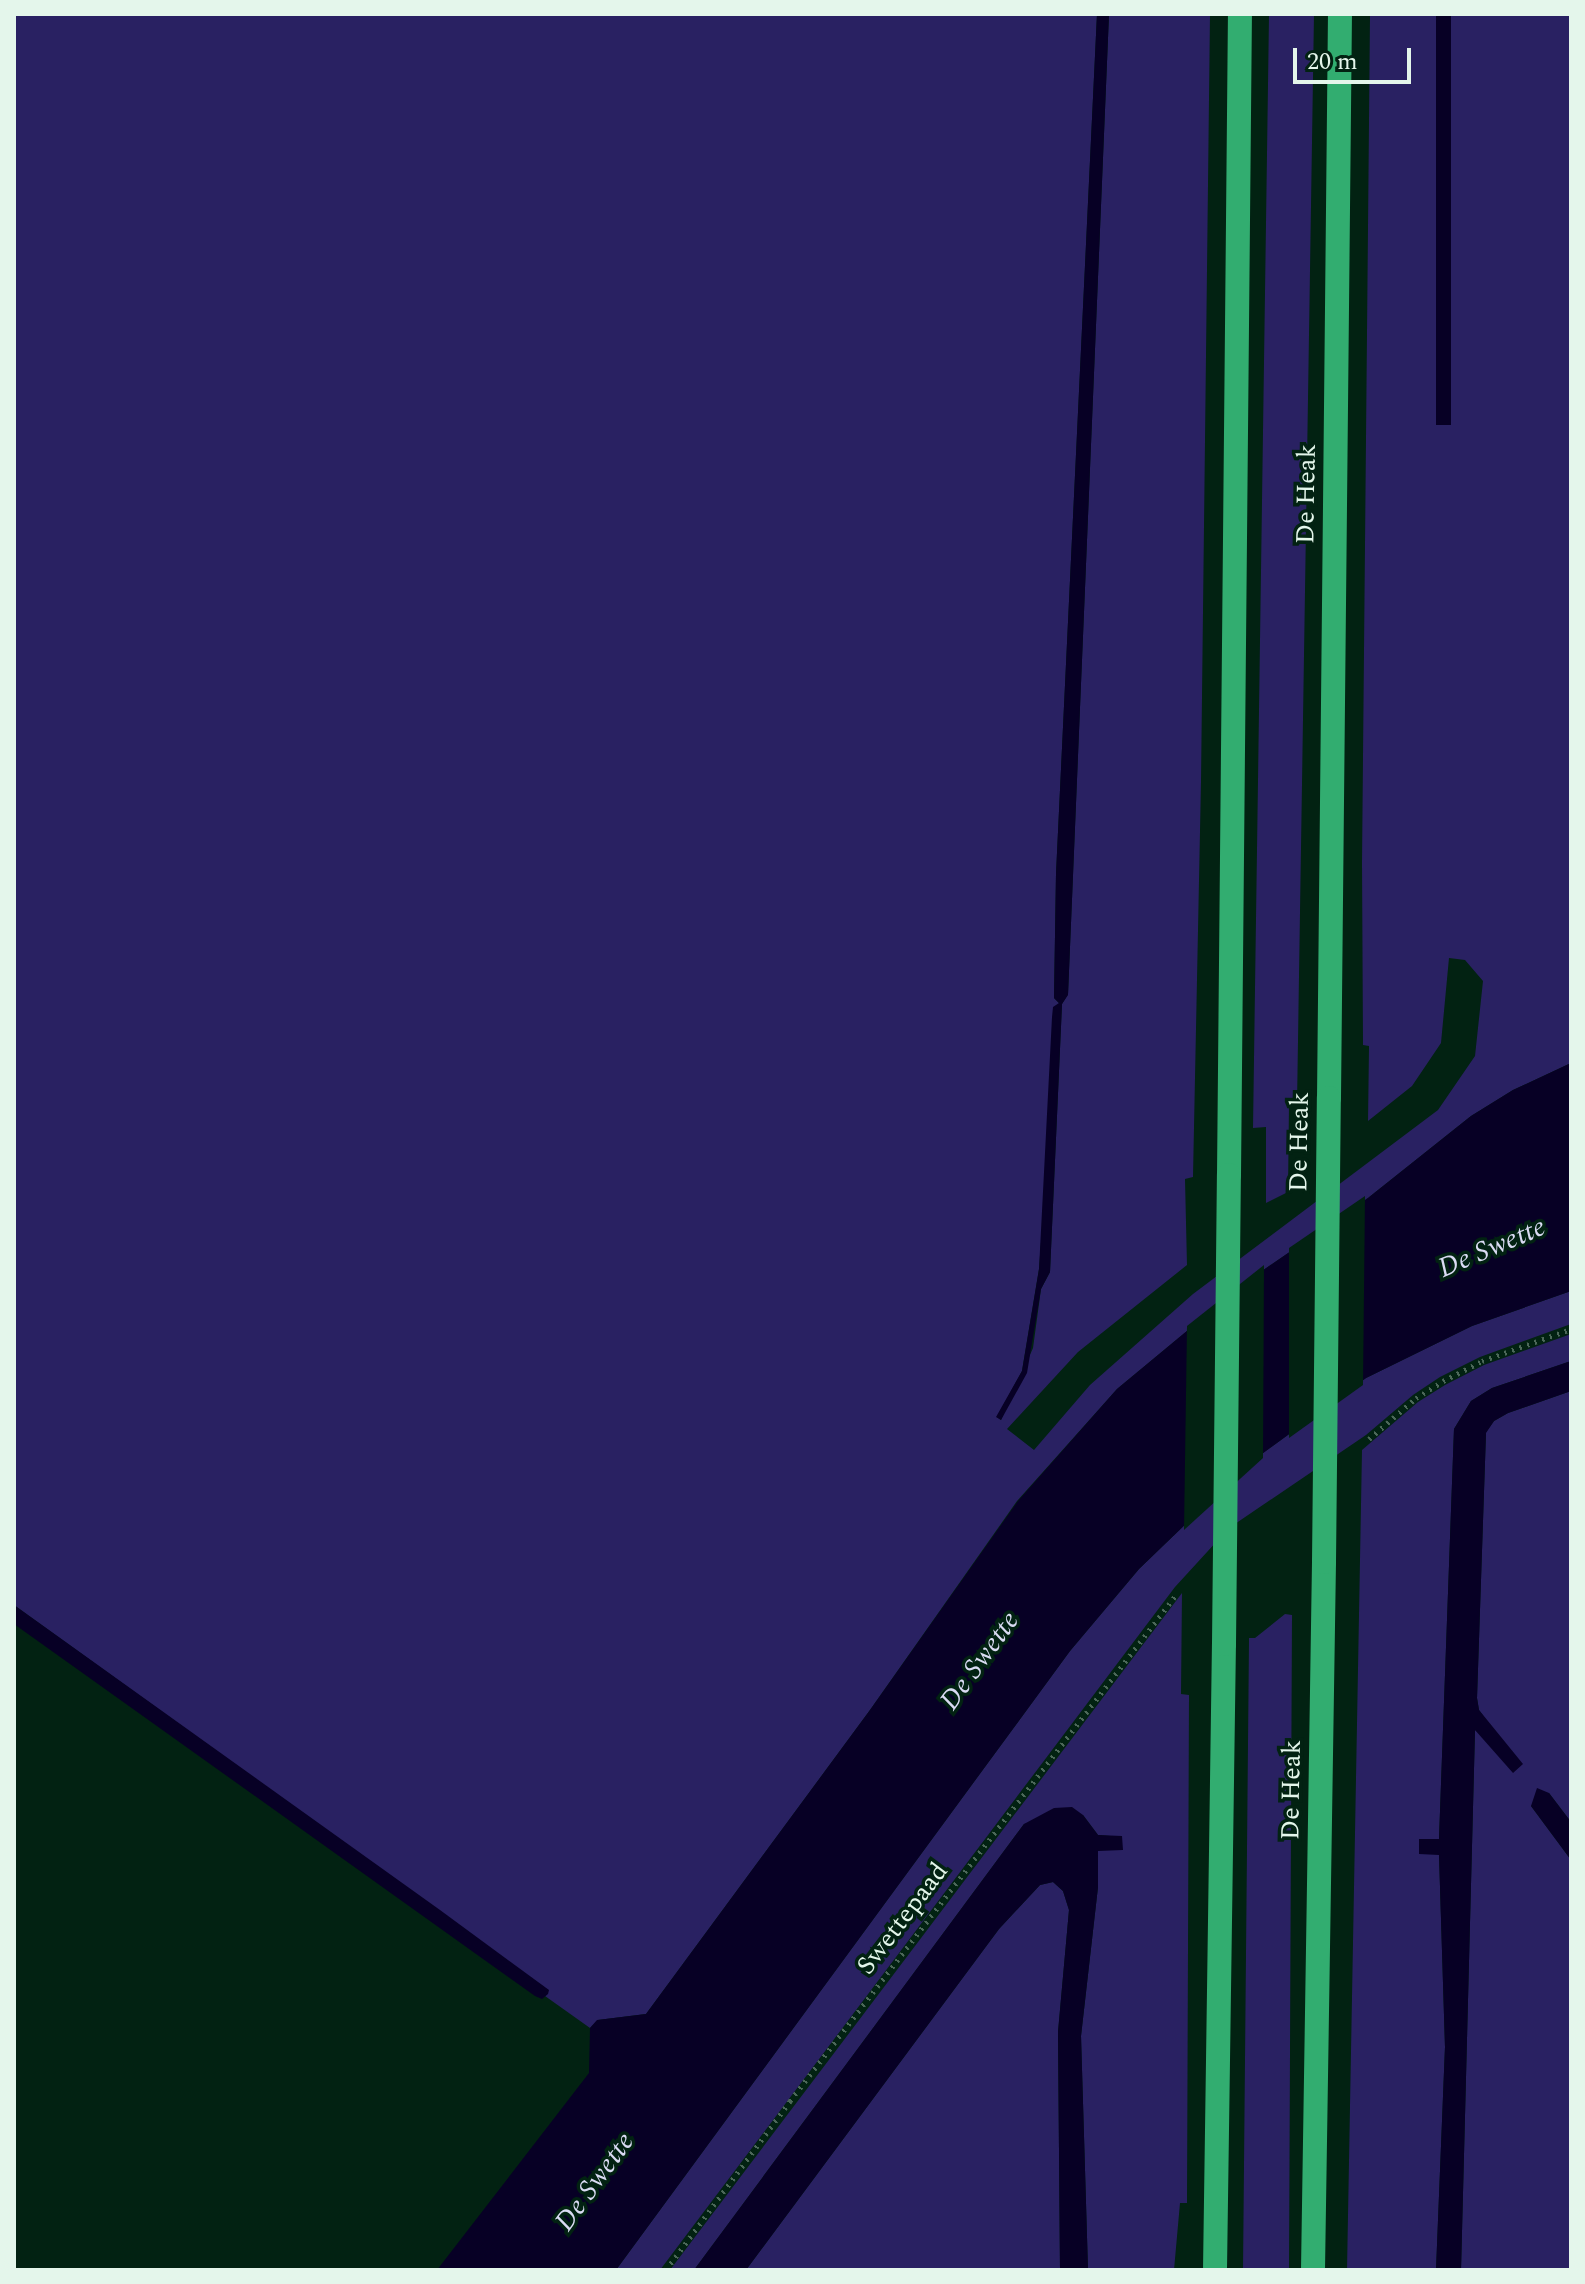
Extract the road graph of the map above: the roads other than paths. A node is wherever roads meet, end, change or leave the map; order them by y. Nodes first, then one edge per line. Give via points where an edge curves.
1 (1240, 14) edge
2 (1340, 14) edge
3 (1215, 2270) edge
4 (1313, 2270) edge

1 - 3 highway, bridge
2 - 4 highway, De Heak, bridge

